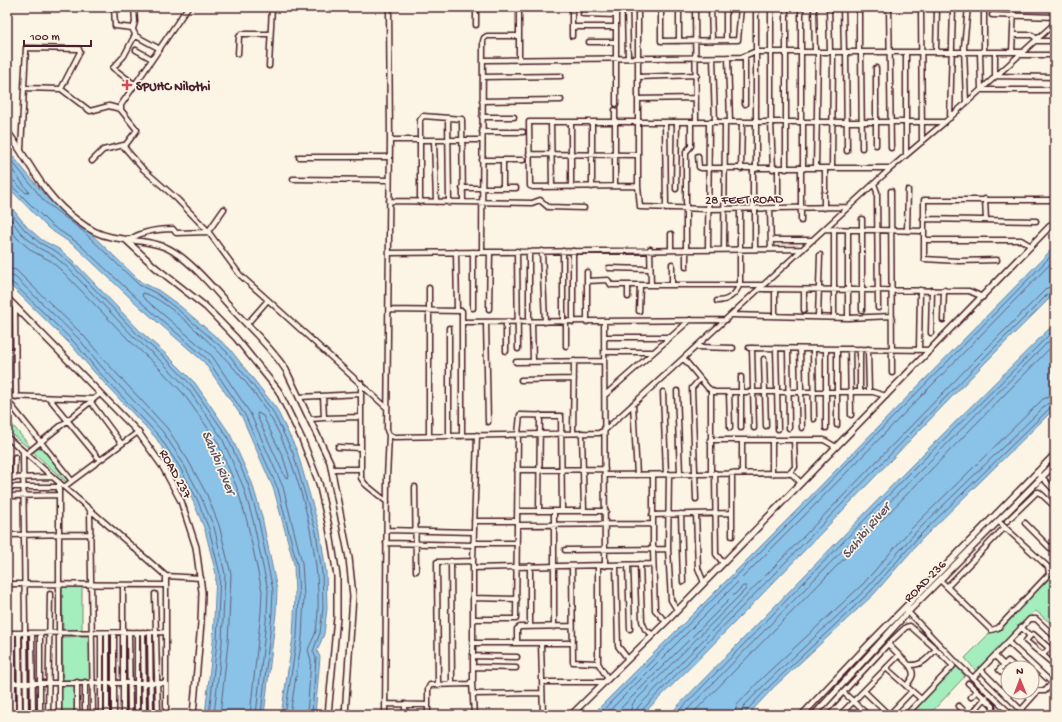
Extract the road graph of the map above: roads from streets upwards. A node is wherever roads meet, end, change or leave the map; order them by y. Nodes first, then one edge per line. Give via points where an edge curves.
1 (114, 7) edge
2 (134, 7) edge
3 (188, 7) edge
4 (272, 7) edge
5 (389, 7) edge
6 (476, 7) edge
7 (519, 7) edge
8 (572, 7) edge
9 (616, 7) edge
10 (627, 7) edge
11 (638, 7) edge
12 (661, 7) edge
13 (679, 7) edge
14 (694, 7) edge
15 (711, 7) edge
16 (726, 7) edge
17 (740, 7) edge
18 (756, 7) edge
19 (770, 7) edge
20 (786, 7) edge
21 (801, 7) edge
22 (814, 7) edge
23 (829, 7) edge
24 (843, 7) edge
25 (859, 7) edge
26 (889, 7) edge
27 (921, 7) edge
28 (937, 7) edge
29 (953, 7) edge
30 (968, 7) edge
31 (984, 7) edge
32 (1014, 7) edge
33 (584, 14) dead end
34 (616, 15) junction
35 (992, 15) dead end
36 (1014, 16) junction
37 (1055, 17) edge
38 (1055, 23) edge
39 (476, 25) dead end
40 (1053, 26) edge
41 (572, 27) junction
42 (616, 27) junction
43 (133, 29) junction
44 (270, 34) junction
45 (1013, 34) junction
46 (135, 35) junction
47 (519, 36) junction
48 (572, 36) dead end
49 (712, 40) junction
50 (726, 40) junction
51 (1036, 40) junction
52 (679, 41) junction
53 (696, 41) junction
54 (1055, 41) edge
55 (589, 42) dead end
56 (616, 42) junction
57 (136, 50) dead end
58 (160, 50) junction
59 (800, 51) junction
60 (756, 52) junction
61 (771, 52) junction
62 (786, 52) junction
63 (816, 52) junction
64 (832, 52) junction
65 (845, 52) junction
66 (860, 52) junction
67 (891, 52) junction
68 (906, 52) junction
69 (921, 52) junction
70 (936, 52) junction
71 (951, 52) junction
72 (965, 52) junction
73 (982, 52) junction
74 (996, 52) junction
75 (1012, 52) junction
76 (238, 54) dead end
77 (1021, 54) junction
78 (1055, 55) edge
79 (745, 56) junction
80 (728, 57) junction
81 (616, 58) junction
82 (628, 58) junction
83 (697, 58) junction
84 (713, 58) junction
85 (152, 59) junction
86 (638, 59) junction
87 (483, 60) junction
88 (519, 60) junction
89 (269, 66) dead end
90 (876, 68) dead end
91 (697, 75) junction
92 (483, 76) junction
93 (561, 76) dead end
94 (996, 76) junction
95 (638, 77) junction
96 (1055, 77) edge
97 (134, 84) junction
98 (24, 88) junction
99 (61, 89) junction
100 (981, 90) junction
101 (1055, 90) edge
102 (696, 98) junction
103 (638, 99) junction
104 (562, 100) dead end
105 (482, 101) junction
106 (966, 103) junction
107 (616, 104) dead end
108 (744, 104) dead end
109 (120, 109) junction
110 (615, 110) dead end
111 (482, 117) junction
112 (514, 117) dead end
113 (448, 118) junction
114 (950, 118) junction
115 (551, 122) junction
116 (571, 122) junction
117 (592, 122) junction
118 (677, 122) junction
119 (691, 122) junction
120 (696, 122) junction
121 (709, 122) junction
122 (715, 122) junction
123 (728, 122) junction
124 (742, 122) junction
125 (756, 122) junction
126 (771, 122) junction
127 (786, 122) junction
128 (802, 122) junction
129 (816, 122) junction
130 (832, 122) junction
131 (847, 122) junction
132 (862, 122) junction
133 (876, 122) junction
134 (892, 122) junction
135 (907, 122) junction
136 (922, 122) junction
137 (945, 122) junction
138 (615, 123) junction
139 (638, 123) junction
140 (665, 123) junction
141 (7, 131) edge
142 (482, 132) junction
143 (523, 132) dead end
144 (390, 140) junction
145 (420, 140) junction
146 (434, 140) junction
147 (448, 140) junction
148 (462, 140) junction
149 (482, 140) junction
150 (922, 142) junction
151 (124, 145) junction
152 (876, 146) dead end
153 (862, 148) dead end
154 (891, 148) dead end
155 (21, 150) junction
156 (847, 151) dead end
157 (529, 154) junction
158 (552, 154) junction
159 (571, 154) junction
160 (592, 154) junction
161 (906, 154) junction
162 (615, 155) junction
163 (638, 155) junction
164 (698, 156) dead end
165 (299, 157) dead end
166 (389, 157) junction
167 (92, 160) dead end
168 (482, 160) junction
169 (503, 160) junction
170 (524, 160) dead end
171 (710, 168) junction
172 (726, 168) junction
173 (775, 168) junction
174 (802, 168) junction
175 (816, 168) junction
176 (825, 168) junction
177 (832, 168) junction
178 (891, 168) junction
179 (741, 169) junction
180 (754, 169) junction
181 (786, 169) junction
182 (293, 179) dead end
183 (389, 180) junction
184 (874, 184) junction
185 (615, 186) junction
186 (638, 186) junction
187 (482, 187) junction
188 (552, 187) junction
189 (571, 187) junction
190 (592, 187) junction
191 (462, 188) junction
192 (502, 188) junction
193 (516, 188) dead end
194 (676, 189) dead end
195 (908, 190) dead end
196 (891, 191) dead end
197 (985, 199) junction
198 (1055, 200) edge
199 (389, 201) junction
200 (420, 202) junction
201 (436, 202) junction
202 (449, 202) junction
203 (463, 202) junction
204 (482, 202) junction
205 (848, 207) junction
206 (584, 208) dead end
207 (740, 208) junction
208 (754, 208) junction
209 (770, 208) junction
210 (778, 208) junction
211 (801, 208) junction
212 (824, 208) junction
213 (224, 209) dead end
214 (666, 209) junction
215 (685, 209) junction
216 (708, 209) junction
217 (725, 209) junction
218 (862, 219) dead end
219 (923, 219) junction
220 (986, 220) junction
221 (801, 221) dead end
222 (1036, 221) dead end
223 (1055, 221) edge
224 (825, 229) junction
225 (834, 229) junction
226 (848, 230) junction
227 (862, 230) junction
228 (877, 230) junction
229 (892, 231) junction
230 (907, 231) junction
231 (923, 231) junction
232 (208, 232) junction
233 (671, 234) dead end
234 (127, 239) junction
235 (771, 240) junction
236 (814, 240) junction
237 (924, 240) junction
238 (1031, 246) junction
239 (671, 249) junction
240 (686, 249) junction
241 (708, 249) junction
242 (724, 249) junction
243 (740, 249) junction
244 (755, 249) junction
245 (771, 249) junction
246 (803, 249) junction
247 (650, 250) junction
248 (529, 251) junction
249 (542, 251) junction
250 (563, 251) junction
251 (573, 251) junction
252 (456, 252) junction
253 (473, 252) junction
254 (482, 252) junction
255 (490, 252) junction
256 (517, 252) junction
257 (389, 253) junction
258 (820, 255) dead end
259 (997, 260) dead end
260 (672, 264) dead end
261 (686, 267) dead end
262 (609, 268) dead end
263 (650, 269) junction
264 (587, 272) dead end
265 (587, 281) junction
266 (740, 284) junction
267 (650, 285) junction
268 (672, 285) junction
269 (764, 285) junction
270 (628, 286) junction
271 (640, 286) junction
272 (429, 288) dead end
273 (760, 289) junction
274 (775, 289) junction
275 (804, 290) junction
276 (819, 290) junction
277 (834, 290) junction
278 (849, 290) junction
279 (863, 290) junction
280 (877, 290) junction
281 (893, 290) junction
282 (920, 290) junction
283 (932, 290) junction
284 (944, 290) junction
285 (628, 297) dead end
286 (983, 297) junction
287 (7, 298) edge
288 (268, 300) junction
289 (717, 301) dead end
290 (16, 306) junction
291 (473, 308) dead end
292 (878, 308) dead end
293 (489, 309) dead end
294 (389, 310) junction
295 (429, 310) junction
296 (457, 310) junction
297 (804, 310) dead end
298 (862, 310) dead end
299 (639, 311) dead end
300 (732, 315) junction
301 (775, 316) junction
302 (892, 316) junction
303 (818, 317) junction
304 (834, 317) junction
305 (848, 318) junction
306 (690, 320) junction
307 (727, 320) junction
308 (943, 320) dead end
309 (604, 321) junction
310 (462, 322) junction
311 (486, 322) junction
312 (506, 322) junction
313 (518, 322) junction
314 (530, 322) junction
315 (545, 322) junction
316 (565, 322) junction
317 (573, 322) junction
318 (588, 322) junction
319 (247, 324) junction
320 (449, 328) dead end
321 (931, 333) dead end
322 (604, 337) junction
323 (671, 337) junction
324 (566, 346) dead end
325 (697, 347) junction
326 (733, 348) dead end
327 (518, 349) dead end
328 (776, 349) junction
329 (788, 349) junction
330 (800, 349) junction
331 (813, 349) junction
332 (826, 349) junction
333 (837, 349) junction
334 (850, 349) junction
335 (860, 349) junction
336 (868, 349) junction
337 (892, 350) junction
338 (919, 350) junction
339 (931, 350) junction
340 (7, 351) edge
341 (15, 351) junction
342 (506, 351) dead end
343 (604, 352) junction
344 (654, 352) junction
345 (684, 359) junction
346 (764, 359) dead end
347 (604, 360) junction
348 (574, 361) junction
349 (516, 362) dead end
350 (533, 362) junction
351 (892, 373) dead end
352 (741, 377) dead end
353 (574, 379) junction
354 (700, 379) junction
355 (521, 380) dead end
356 (361, 383) junction
357 (677, 391) dead end
358 (711, 391) junction
359 (663, 392) dead end
360 (728, 392) junction
361 (753, 392) junction
362 (766, 392) junction
363 (777, 392) junction
364 (788, 392) junction
365 (802, 392) junction
366 (813, 392) junction
367 (826, 392) junction
368 (838, 392) junction
369 (850, 392) junction
370 (860, 392) junction
371 (869, 392) junction
372 (741, 393) junction
373 (100, 394) junction
374 (360, 394) junction
375 (605, 395) junction
376 (7, 396) edge
377 (323, 396) junction
378 (886, 396) junction
379 (16, 397) junction
380 (300, 397) junction
381 (49, 398) junction
382 (7, 400) edge
383 (92, 400) junction
384 (633, 404) junction
385 (387, 408) junction
386 (540, 415) junction
387 (850, 415) dead end
388 (360, 417) junction
389 (324, 418) junction
390 (310, 419) junction
391 (814, 419) dead end
392 (66, 420) junction
393 (488, 422) dead end
394 (837, 425) dead end
395 (766, 426) dead end
396 (730, 428) dead end
397 (741, 428) dead end
398 (754, 428) dead end
399 (789, 428) dead end
400 (802, 428) dead end
401 (826, 428) dead end
402 (778, 429) dead end
403 (605, 430) junction
404 (138, 432) junction
405 (540, 433) junction
406 (573, 433) junction
407 (582, 433) junction
408 (518, 434) junction
409 (561, 434) junction
410 (389, 435) junction
411 (477, 435) junction
412 (429, 436) junction
413 (449, 436) junction
414 (462, 436) junction
415 (7, 437) edge
416 (710, 440) junction
417 (742, 440) junction
418 (772, 440) junction
419 (794, 440) junction
420 (40, 442) junction
421 (121, 443) junction
422 (338, 447) dead end
423 (836, 447) junction
424 (360, 448) junction
425 (25, 453) junction
426 (1055, 454) edge
427 (15, 457) dead end
428 (100, 460) junction
429 (1055, 464) edge
430 (332, 469) junction
431 (361, 469) junction
432 (583, 469) junction
433 (605, 469) junction
434 (517, 470) junction
435 (540, 470) junction
436 (561, 470) junction
437 (1037, 472) junction
438 (713, 473) junction
439 (732, 473) junction
440 (742, 473) junction
441 (605, 474) junction
442 (667, 474) junction
443 (680, 474) junction
444 (696, 474) junction
445 (772, 474) junction
446 (789, 474) junction
447 (636, 475) junction
448 (653, 475) junction
449 (53, 477) junction
450 (7, 478) edge
451 (14, 478) junction
452 (24, 478) junction
453 (1041, 478) junction
454 (72, 481) junction
455 (801, 483) junction
456 (59, 484) junction
457 (415, 486) dead end
458 (7, 487) edge
459 (24, 487) junction
460 (64, 487) junction
461 (1055, 491) edge
462 (59, 495) junction
463 (7, 496) edge
464 (24, 496) junction
465 (696, 499) dead end
466 (387, 502) junction
467 (1055, 507) edge
468 (90, 510) junction
469 (517, 510) junction
470 (539, 510) junction
471 (606, 510) junction
472 (554, 511) junction
473 (562, 511) junction
474 (584, 511) junction
475 (732, 513) junction
476 (681, 514) junction
477 (696, 514) junction
478 (715, 514) junction
479 (652, 515) junction
480 (669, 515) junction
481 (474, 521) junction
482 (998, 521) junction
483 (1007, 521) dead end
484 (517, 523) junction
485 (1025, 523) dead end
486 (606, 524) junction
487 (652, 524) junction
488 (554, 525) junction
489 (1004, 528) junction
490 (386, 530) junction
491 (415, 530) junction
492 (474, 532) junction
493 (59, 534) junction
494 (91, 534) junction
495 (7, 535) edge
496 (24, 535) junction
497 (732, 536) dead end
498 (517, 542) junction
499 (386, 543) junction
500 (416, 544) junction
501 (473, 544) junction
502 (1055, 547) edge
503 (565, 550) dead end
504 (605, 550) junction
505 (652, 550) junction
506 (668, 550) junction
507 (451, 561) junction
508 (473, 561) junction
509 (723, 563) junction
510 (640, 564) junction
511 (653, 564) junction
512 (628, 565) junction
513 (517, 566) junction
514 (530, 566) junction
515 (554, 566) junction
516 (572, 566) junction
517 (598, 566) junction
518 (605, 566) junction
519 (616, 566) junction
520 (472, 568) junction
521 (416, 571) dead end
522 (166, 576) junction
523 (201, 578) junction
524 (940, 580) junction
525 (683, 582) dead end
526 (704, 583) junction
527 (7, 584) edge
528 (24, 584) junction
529 (59, 585) junction
530 (91, 585) junction
531 (123, 585) junction
532 (166, 585) junction
533 (947, 586) junction
534 (50, 594) dead end
535 (155, 594) dead end
536 (473, 598) junction
537 (517, 599) junction
538 (677, 610) junction
539 (906, 610) junction
540 (472, 619) junction
541 (666, 622) junction
542 (530, 626) junction
543 (572, 626) junction
544 (554, 627) junction
545 (1021, 627) junction
546 (630, 629) dead end
547 (129, 632) junction
548 (137, 632) junction
549 (143, 632) junction
550 (150, 632) junction
551 (157, 632) junction
552 (166, 632) junction
553 (7, 633) edge
554 (13, 633) junction
555 (19, 633) junction
556 (25, 633) junction
557 (32, 633) junction
558 (50, 633) junction
559 (60, 633) junction
560 (93, 633) junction
561 (101, 633) junction
562 (107, 633) junction
563 (114, 633) junction
564 (122, 633) junction
565 (40, 634) junction
566 (653, 635) junction
567 (1030, 636) junction
568 (1055, 637) edge
569 (1008, 642) junction
570 (472, 643) junction
571 (517, 643) junction
572 (541, 643) junction
573 (572, 643) junction
574 (888, 644) junction
575 (936, 649) junction
576 (899, 655) junction
577 (1043, 655) junction
578 (473, 656) junction
579 (994, 656) junction
580 (517, 657) dead end
581 (628, 659) junction
582 (1000, 661) edge
583 (956, 662) junction
584 (1054, 662) edge
585 (598, 663) junction
586 (909, 665) junction
587 (953, 666) junction
588 (474, 667) junction
589 (516, 668) dead end
590 (886, 668) junction
591 (981, 670) junction
592 (973, 678) junction
593 (1055, 679) edge
594 (606, 681) junction
595 (7, 682) edge
596 (12, 682) junction
597 (20, 682) junction
598 (26, 682) junction
599 (34, 682) junction
600 (40, 682) junction
601 (48, 682) junction
602 (59, 682) junction
603 (77, 682) junction
604 (85, 682) junction
605 (93, 682) junction
606 (101, 682) junction
607 (107, 682) junction
608 (115, 682) junction
609 (123, 682) junction
610 (130, 682) junction
611 (151, 682) junction
612 (542, 682) junction
613 (137, 683) junction
614 (144, 683) junction
615 (157, 683) junction
616 (166, 683) junction
617 (472, 683) junction
618 (968, 683) dead end
619 (1052, 683) junction
620 (438, 684) junction
621 (452, 684) junction
622 (906, 686) junction
623 (1000, 689) edge
624 (864, 691) junction
625 (912, 691) junction
626 (976, 691) junction
627 (1040, 691) edge
628 (843, 692) junction
629 (542, 693) junction
630 (474, 694) junction
631 (989, 694) junction
632 (971, 697) dead end
633 (985, 699) junction
634 (921, 700) junction
635 (1011, 700) edge
636 (1029, 700) edge
637 (853, 702) junction
638 (385, 704) junction
639 (405, 704) junction
640 (428, 705) junction
641 (959, 706) dead end
642 (989, 714) dead end
643 (13, 715) edge
644 (20, 715) edge
645 (26, 715) edge
646 (33, 715) edge
647 (40, 715) edge
648 (48, 715) edge
649 (59, 715) edge
650 (77, 715) edge
651 (85, 715) edge
652 (93, 715) edge
653 (101, 715) edge
654 (107, 715) edge
655 (114, 715) edge
656 (123, 715) edge
657 (130, 715) edge
658 (137, 715) edge
659 (144, 715) edge
660 (151, 715) edge
661 (158, 715) edge
662 (166, 715) edge
663 (193, 715) edge
664 (328, 715) edge
665 (345, 715) edge
666 (385, 715) edge
667 (405, 715) edge
668 (428, 715) edge
669 (474, 715) edge
670 (543, 715) edge
671 (571, 715) edge
672 (802, 715) edge
673 (814, 715) edge
674 (822, 715) edge
675 (840, 715) edge
676 (868, 715) edge
677 (889, 715) edge
678 (906, 715) edge
679 (969, 715) edge
680 (1012, 715) edge

1 - 43 street via 115,26
2 - 43 street
3 - 58 street
4 - 44 street
5 - 144 street
6 - 39 street
7 - 47 street
8 - 41 street
9 - 34 street
10 - 82 street
11 - 86 street
12 - 52 street via 661,41
13 - 52 street
14 - 53 street
15 - 49 street
16 - 50 street
17 - 50 street via 739,40
18 - 60 street
19 - 61 street
20 - 62 street
21 - 59 street
22 - 63 street
23 - 64 street
24 - 65 street
25 - 66 street
26 - 67 street
27 - 69 street
28 - 70 street
29 - 71 street
30 - 72 street
31 - 73 street
32 - 36 street
33 - 34 street
34 - 42 street
35 - 36 street
36 - 37 street
36 - 45 street
38 - 40 street
40 - 51 street
41 - 42 street
41 - 48 street
42 - 56 street
43 - 46 street
44 - 76 street via 241,34
44 - 89 street
45 - 51 street via 1032,35
45 - 75 street
46 - 58 street
46 - 97 street via 124,56 113,68
47 - 87 street via 484,38
47 - 88 street
49 - 50 street
49 - 53 street
51 - 54 street
51 - 77 street
52 - 53 street
53 - 83 street
55 - 56 street
56 - 81 street
57 - 85 street
58 - 85 street
59 - 62 street
59 - 63 street
59 - 128 street
60 - 61 street
60 - 79 street
60 - 125 street
61 - 62 street
61 - 126 street
62 - 127 street
63 - 64 street
63 - 129 street
64 - 65 street
64 - 130 street
65 - 66 street
65 - 131 street
66 - 67 street
66 - 132 street
67 - 68 street
67 - 134 street
68 - 69 street
68 - 135 street
69 - 70 street
69 - 136 street
70 - 71 street
71 - 72 street
71 - 114 street
72 - 73 street
72 - 106 street
73 - 74 street
73 - 100 street
74 - 75 street
74 - 94 street
75 - 77 street
77 - 78 street
77 - 94 street
79 - 80 street
79 - 108 street
80 - 84 street
80 - 123 street
81 - 82 street
81 - 88 street
81 - 107 street
82 - 86 street
83 - 84 street
83 - 86 street
83 - 91 street
84 - 122 street
85 - 97 street
86 - 95 street
87 - 88 street
87 - 92 street
90 - 133 street
91 - 95 street
91 - 102 street
92 - 93 street
92 - 105 street
94 - 96 street
94 - 100 street
95 - 103 street
97 - 109 street via 120,104
98 - 99 street
98 - 99 street via 26,48 79,48 80,52
98 - 155 street
99 - 109 street via 90,111 109,106
100 - 101 street
100 - 106 street
102 - 103 street
102 - 120 street
103 - 139 street
104 - 105 street
105 - 111 street
106 - 114 street
109 - 151 street via 137,130
110 - 138 street
111 - 112 street
111 - 142 street
113 - 145 street via 420,117
113 - 147 street
113 - 148 street via 462,118
114 - 137 street
115 - 116 street
115 - 157 street via 529,122
115 - 158 street
116 - 117 street
116 - 159 street
117 - 138 street
117 - 160 street
118 - 119 street
118 - 140 street
118 - 194 street
119 - 120 street
119 - 215 street via 692,145 686,152
120 - 121 street
121 - 122 street
121 - 171 street
122 - 123 street
123 - 124 street
123 - 172 street
124 - 125 street
124 - 179 street
125 - 126 street
125 - 180 street
126 - 127 street
126 - 173 street
127 - 128 street
127 - 181 street
128 - 129 street
128 - 174 street
129 - 130 street
129 - 175 street
130 - 131 street
130 - 177 street
131 - 132 street
131 - 156 street
132 - 133 street
132 - 153 street
133 - 134 street
133 - 152 street
134 - 135 street
134 - 154 street
135 - 136 street
135 - 161 street
136 - 137 street
136 - 150 street
137 - 150 street
138 - 139 street
138 - 162 street
139 - 140 street
139 - 163 street
140 - 214 street
141 - 155 street
142 - 143 street
142 - 149 street
144 - 145 street
144 - 166 street
145 - 146 street
145 - 200 street
146 - 147 street
146 - 201 street
147 - 148 street
147 - 202 street
148 - 149 street
148 - 191 street
149 - 168 street
150 - 161 street
151 - 167 street via 103,150
151 - 232 street via 142,169 177,199
155 - 234 street via 47,193 57,204 79,222 96,231 110,237
157 - 158 street
157 - 188 street via 530,186
158 - 159 street
158 - 188 street
159 - 160 street
159 - 189 street
160 - 162 street
160 - 190 street
161 - 178 street
162 - 163 street
162 - 185 street
163 - 186 street
164 - 171 street via 699,167
165 - 166 street
166 - 183 street
168 - 169 street
168 - 187 street
169 - 170 street
169 - 192 street
171 - 172 street
171 - 216 street
172 - 179 street
172 - 217 street
173 - 180 street
173 - 181 street
173 - 210 street
174 - 175 street
174 - 181 street
174 - 211 street
175 - 176 street
176 - 177 street
176 - 212 street
177 - 178 street
178 - 184 street
179 - 180 street
180 - 208 street
182 - 183 street
183 - 199 street
184 - 205 street
184 - 228 street via 877,192
185 - 186 street
185 - 190 street
186 - 214 street, 28 FEET ROAD via 638,205 641,208
187 - 191 street
187 - 192 street
187 - 204 street
188 - 189 street
189 - 190 street
191 - 203 street
192 - 193 street
195 - 230 street
196 - 229 street
197 - 198 street
197 - 219 street via 925,199
197 - 220 street
199 - 200 street
199 - 257 street
200 - 201 street
201 - 202 street
202 - 203 street
203 - 204 street
204 - 206 street via 532,203 540,200 548,207
204 - 254 street
205 - 212 street, 28 FEET ROAD
205 - 224 street
207 - 208 street, 28 FEET ROAD
207 - 217 street, 28 FEET ROAD
207 - 243 street
208 - 209 street, 28 FEET ROAD
208 - 244 street
209 - 210 street, 28 FEET ROAD
209 - 235 street
210 - 211 street, 28 FEET ROAD
211 - 212 street, 28 FEET ROAD
211 - 221 street
213 - 232 street
214 - 215 street, 28 FEET ROAD
215 - 216 street, 28 FEET ROAD
215 - 240 street
216 - 217 street, 28 FEET ROAD
216 - 241 street
217 - 242 street
218 - 227 street
219 - 220 street
219 - 231 street
220 - 222 street
223 - 238 street
224 - 225 street
224 - 236 street
225 - 226 street
225 - 277 street
226 - 227 street
226 - 278 street
227 - 228 street
227 - 279 street
228 - 229 street
228 - 280 street
229 - 230 street
229 - 281 street
230 - 231 street
231 - 237 street
232 - 234 street via 176,233 173,229 161,229 140,233
232 - 288 street via 240,275
233 - 239 street
234 - 319 street via 157,244 179,255
234 - 664 street via 155,267 206,307 236,338 278,390 302,439 319,483 337,576 337,617
235 - 236 street
235 - 245 street
236 - 246 street
237 - 238 street via 1021,240
237 - 259 street via 925,259
238 - 286 street
239 - 240 street
239 - 247 street
240 - 241 street
240 - 261 street
241 - 242 street
242 - 243 street
243 - 244 street
243 - 266 street
244 - 245 street
245 - 246 street
246 - 269 street
247 - 251 street
247 - 263 street
248 - 249 street
248 - 256 street
248 - 314 street
249 - 250 street
249 - 315 street
250 - 251 street
250 - 316 street
251 - 317 street
252 - 253 street
252 - 257 street
252 - 296 street
253 - 254 street
253 - 291 street
254 - 255 street
255 - 256 street
255 - 293 street
256 - 313 street
257 - 294 street
258 - 276 street
260 - 268 street
262 - 263 street
263 - 267 street
264 - 265 street
265 - 270 street via 608,280 611,285
265 - 318 street
266 - 268 street
266 - 269 street
266 - 289 street via 727,300
267 - 268 street
267 - 271 street
269 - 273 street
270 - 271 street
270 - 285 street
271 - 299 street
272 - 295 street
273 - 274 street
273 - 300 street
274 - 275 street
274 - 301 street
275 - 276 street
275 - 297 street
276 - 277 street
276 - 303 street
277 - 278 street
277 - 304 street
278 - 279 street
278 - 305 street
279 - 280 street
279 - 298 street
280 - 281 street
280 - 292 street
281 - 282 street
281 - 302 street
282 - 283 street
282 - 338 street
283 - 284 street
283 - 321 street
284 - 286 street via 972,291
284 - 308 street
286 - 339 street
287 - 290 street, ROAD 237
288 - 319 street
288 - 356 street
290 - 341 street
290 - 373 street, ROAD 237
294 - 295 street
294 - 385 street
295 - 296 street
295 - 412 street
296 - 310 street via 462,311
300 - 301 street
300 - 307 street
301 - 303 street
302 - 305 street
302 - 337 street
303 - 304 street
304 - 305 street
306 - 307 street
306 - 309 street
306 - 323 street
307 - 325 street
309 - 318 street
309 - 322 street
310 - 311 street
310 - 414 street
311 - 312 street
311 - 393 street
312 - 313 street
312 - 342 street
313 - 314 street
313 - 327 street
314 - 315 street
314 - 350 street
315 - 316 street
316 - 317 street
316 - 324 street
317 - 318 street
319 - 380 street via 278,358
320 - 413 street
322 - 323 street
322 - 343 street
323 - 344 street
325 - 326 street
325 - 345 street
328 - 329 street
328 - 361 street via 751,348
328 - 363 street
329 - 330 street
329 - 364 street
330 - 331 street
330 - 365 street
331 - 332 street
331 - 366 street
332 - 333 street
332 - 367 street
333 - 334 street
333 - 368 street
334 - 335 street
334 - 369 street
335 - 336 street
335 - 370 street
336 - 337 street
336 - 371 street
337 - 338 street
337 - 351 street
338 - 339 street
339 - 378 street
340 - 341 street
341 - 379 street
343 - 344 street
343 - 347 street
344 - 375 street
345 - 354 street
345 - 384 street
346 - 362 street
347 - 348 street
347 - 375 street
348 - 350 street
348 - 353 street
349 - 350 street
352 - 372 street
353 - 355 street
353 - 406 street
354 - 358 street
354 - 444 street via 692,388
356 - 374 street
356 - 385 street
357 - 443 street
358 - 360 street
358 - 416 street
359 - 442 street
360 - 372 street
360 - 396 street
361 - 362 street
361 - 372 street
361 - 398 street
362 - 363 street
362 - 395 street
363 - 364 street
363 - 402 street
364 - 365 street
364 - 399 street
365 - 366 street
365 - 400 street
366 - 367 street
366 - 391 street
367 - 368 street
367 - 401 street
368 - 369 street
368 - 394 street
369 - 370 street
369 - 387 street
370 - 371 street
371 - 378 street
372 - 397 street
373 - 383 street
373 - 404 street, ROAD 237
374 - 377 street
374 - 388 street
375 - 403 street
376 - 379 street
377 - 380 street
377 - 389 street
378 - 423 street
379 - 381 street
380 - 390 street
381 - 383 street
381 - 392 street
382 - 420 street
383 - 392 street
383 - 421 street
384 - 403 street
384 - 447 street
385 - 410 street
386 - 405 street
386 - 408 street via 519,415
386 - 409 street via 560,415
388 - 389 street
388 - 424 street
389 - 390 street
390 - 430 street
392 - 420 street
392 - 428 street
403 - 407 street via 599,433
403 - 433 street
404 - 421 street
404 - 523 street, ROAD 237 via 163,467 181,501 196,547
405 - 408 street
405 - 409 street
405 - 435 street
406 - 407 street
406 - 409 street
407 - 432 street
408 - 411 street
408 - 434 street
409 - 436 street
410 - 412 street
410 - 466 street
411 - 414 street
411 - 481 street
412 - 413 street
413 - 414 street
415 - 425 street
416 - 417 street
416 - 438 street
417 - 418 street
417 - 440 street
418 - 419 street
418 - 445 street
419 - 423 street via 824,440
419 - 446 street via 795,467
420 - 425 street
420 - 454 street
421 - 428 street
422 - 424 street
423 - 455 street
424 - 431 street
425 - 449 street
425 - 452 street
426 - 437 street
427 - 451 street
428 - 454 street
429 - 453 street, ROAD 236
430 - 431 street
430 - 665 street via 352,584
431 - 466 street via 363,482
432 - 433 street
432 - 436 street
432 - 474 street
433 - 441 street
434 - 435 street
434 - 469 street
435 - 436 street
435 - 470 street
436 - 473 street
437 - 453 street
437 - 539 street
438 - 439 street
438 - 444 street
438 - 478 street
439 - 440 street
439 - 475 street
440 - 445 street
441 - 447 street
441 - 471 street
442 - 443 street
442 - 448 street
442 - 480 street
443 - 444 street
444 - 465 street
445 - 446 street
446 - 455 street
447 - 448 street
448 - 479 street
449 - 452 street
449 - 456 street
450 - 451 street
451 - 452 street
452 - 459 street
453 - 461 street
453 - 482 street, ROAD 236
454 - 460 street
455 - 509 street
456 - 459 street
456 - 460 street
456 - 462 street
457 - 491 street
458 - 459 street
459 - 464 street
460 - 468 street
462 - 464 street
462 - 493 street
463 - 464 street
464 - 496 street
466 - 490 street
467 - 483 street via 1037,492
468 - 494 street
468 - 522 street
469 - 470 street
469 - 484 street
470 - 472 street
471 - 474 street
471 - 486 street
472 - 473 street
472 - 488 street
473 - 474 street
475 - 478 street
475 - 497 street
476 - 477 street
476 - 480 street
476 - 525 street
477 - 478 street
477 - 526 street via 698,568
478 - 509 street via 716,554
479 - 480 street
479 - 487 street
480 - 506 street
481 - 484 street
481 - 492 street
482 - 489 street
482 - 524 street, ROAD 236
484 - 488 street
484 - 498 street
485 - 502 street via 1050,548
486 - 487 street
486 - 488 street
486 - 504 street
487 - 505 street
488 - 515 street
489 - 533 street
489 - 533 street via 1048,567 1049,574 998,628 991,630
490 - 491 street
490 - 499 street
491 - 492 street
491 - 500 street
492 - 501 street
493 - 494 street
493 - 496 street
493 - 529 street
494 - 530 street
495 - 496 street
496 - 528 street
498 - 501 street
498 - 513 street
499 - 500 street
499 - 638 street
500 - 501 street
500 - 521 street
501 - 508 street
503 - 504 street
504 - 505 street
504 - 518 street
505 - 506 street
505 - 511 street
506 - 538 street via 671,600
507 - 508 street
507 - 620 street via 439,561 437,564
507 - 621 street
508 - 520 street
509 - 526 street
510 - 511 street
510 - 512 street
510 - 566 street via 642,621 645,629
511 - 541 street via 655,610
512 - 519 street
512 - 546 street
513 - 514 street
513 - 520 street
513 - 537 street
514 - 515 street
514 - 542 street
515 - 516 street
515 - 544 street
516 - 517 street
516 - 543 street
517 - 518 street
517 - 585 street
518 - 519 street
519 - 581 street via 618,646
520 - 536 street
522 - 523 street
522 - 532 street
523 - 663 street, ROAD 237 via 201,623
524 - 533 street
524 - 539 street, ROAD 236
526 - 538 street
527 - 528 street
528 - 529 street
528 - 556 street
529 - 530 street
529 - 559 street
530 - 531 street
530 - 560 street
531 - 532 street
531 - 564 street
532 - 552 street
534 - 558 street
535 - 551 street
536 - 537 street
536 - 540 street
537 - 540 street via 516,619
538 - 541 street
539 - 583 street
539 - 672 street
539 - 673 street, ROAD 236
540 - 570 street
541 - 566 street
542 - 544 street
542 - 571 street via 518,627
543 - 544 street
543 - 573 street
545 - 567 street
545 - 568 street via 1034,618
545 - 569 street
547 - 548 street
547 - 564 street
547 - 610 street
548 - 549 street
548 - 613 street
549 - 550 street
549 - 614 street
550 - 551 street
550 - 611 street
551 - 552 street
551 - 615 street
552 - 616 street
553 - 554 street
554 - 555 street
554 - 596 street
555 - 556 street
555 - 597 street
556 - 557 street
556 - 598 street
557 - 565 street
557 - 599 street
558 - 559 street
558 - 565 street
558 - 601 street
559 - 560 street
559 - 602 street
560 - 561 street
560 - 605 street
561 - 562 street
561 - 606 street
562 - 563 street
562 - 607 street
563 - 564 street
563 - 608 street
564 - 609 street
565 - 600 street
566 - 581 street
567 - 577 street via 1026,641
567 - 577 street via 1033,634 1049,648
569 - 579 street
569 - 619 street
570 - 571 street
570 - 578 street
571 - 572 street
572 - 573 street
572 - 612 street
573 - 585 street via 574,663
574 - 575 street via 906,626 910,626
574 - 576 street
574 - 628 street
575 - 586 street via 917,666
575 - 587 street
576 - 586 street
576 - 590 street
577 - 584 street
578 - 580 street
578 - 588 street
579 - 582 street
579 - 591 street
581 - 594 street
583 - 587 street
583 - 592 street
585 - 594 street
586 - 622 street via 914,676
587 - 634 street
588 - 589 street
588 - 617 street
590 - 622 street
590 - 624 street
591 - 592 street
591 - 623 street
592 - 631 street
593 - 619 street
594 - 612 street
594 - 671 street
595 - 596 street
596 - 597 street
596 - 643 street
597 - 598 street
597 - 644 street
598 - 599 street
598 - 645 street
599 - 600 street
599 - 646 street
600 - 601 street
600 - 647 street
601 - 602 street
601 - 648 street
602 - 603 street
602 - 649 street
603 - 604 street
603 - 650 street
604 - 605 street
604 - 651 street
605 - 606 street
605 - 652 street
606 - 607 street
606 - 653 street
607 - 608 street
607 - 654 street
608 - 609 street
608 - 655 street
609 - 610 street
609 - 656 street
610 - 613 street
610 - 657 street
611 - 614 street
611 - 615 street
611 - 660 street
612 - 629 street
613 - 614 street
613 - 658 street
614 - 659 street
615 - 616 street
615 - 661 street
616 - 662 street
617 - 621 street
617 - 630 street
618 - 626 street
619 - 627 street via 1045,691
620 - 621 street
620 - 640 street via 431,684 428,687
622 - 625 street
624 - 637 street
624 - 677 street
625 - 634 street
625 - 677 street
626 - 632 street
626 - 633 street
628 - 637 street
628 - 674 street
629 - 630 street
629 - 670 street
630 - 669 street
631 - 633 street
631 - 680 street
633 - 642 street via 994,708
633 - 679 street
634 - 678 street
635 - 636 street via 1021,710
637 - 675 street
637 - 676 street
638 - 639 street
638 - 666 street
639 - 640 street
639 - 667 street
640 - 668 street
641 - 679 street

